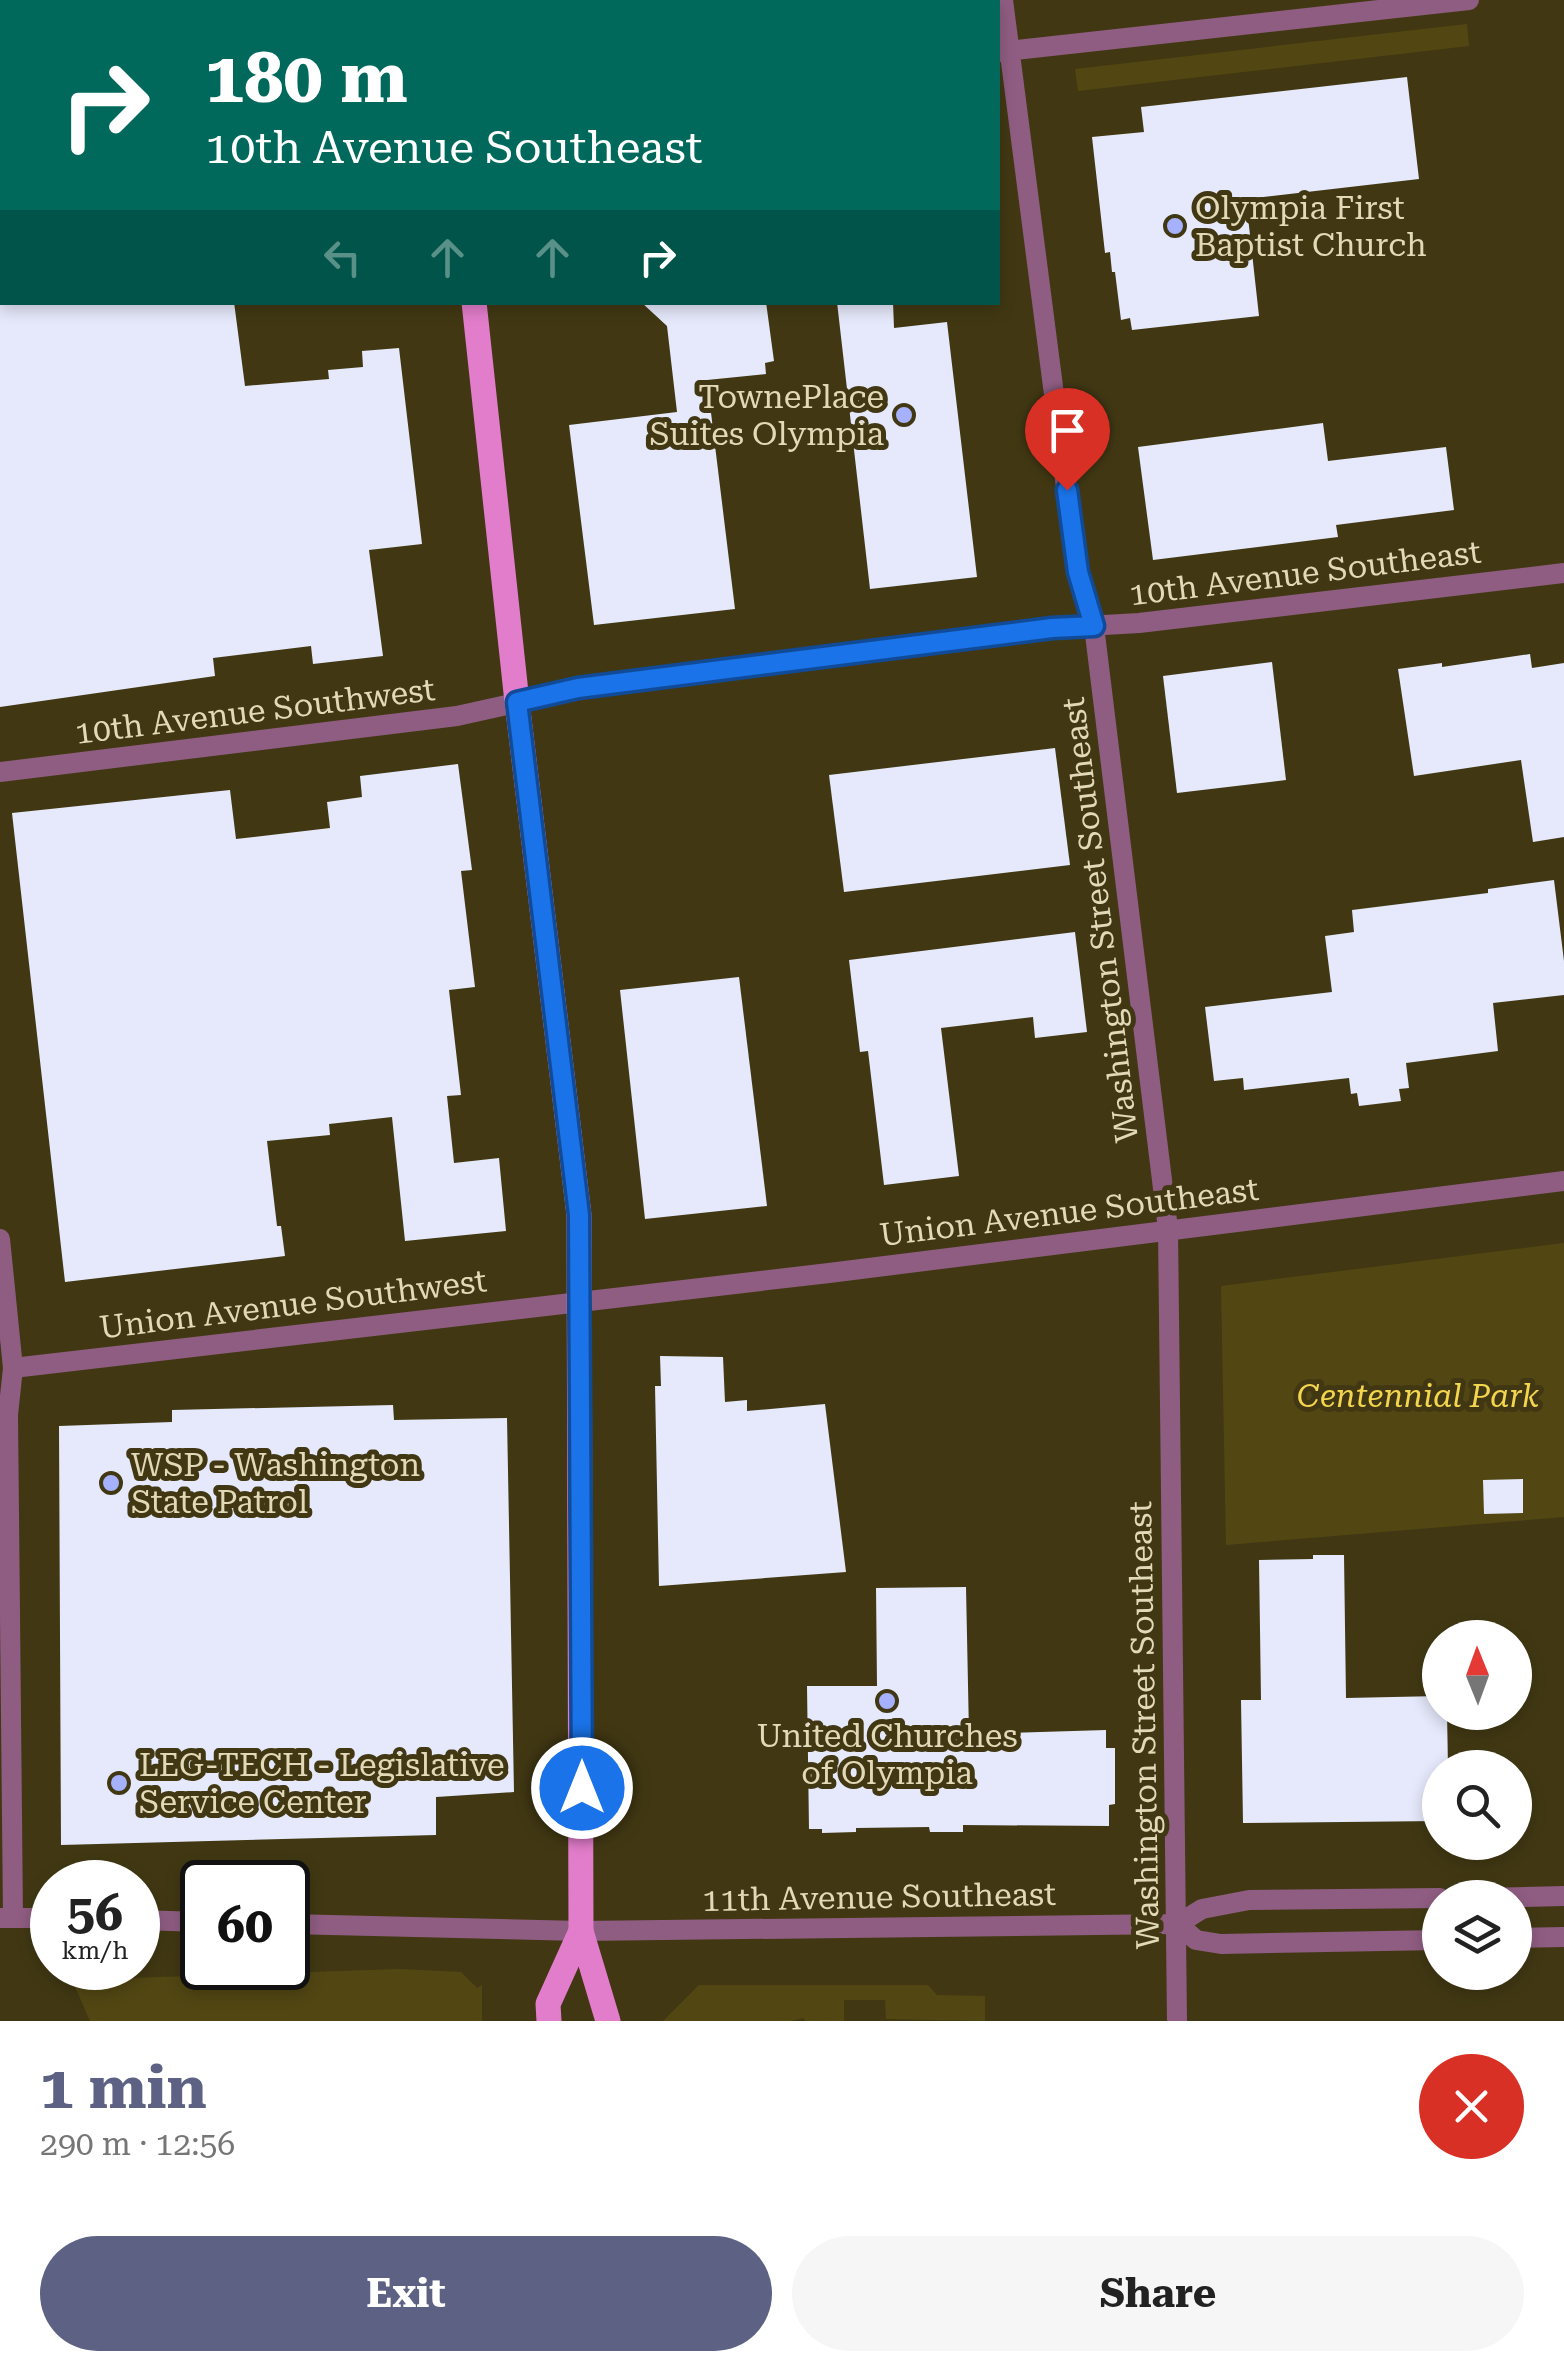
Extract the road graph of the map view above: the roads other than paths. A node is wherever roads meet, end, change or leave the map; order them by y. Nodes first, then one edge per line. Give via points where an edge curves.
1 (1003, 0) edge
2 (1469, 0) edge
3 (1002, 51) edge
4 (474, 305) edge
5 (1564, 573) edge
6 (1094, 626) junction
7 (517, 702) junction
8 (0, 772) edge
9 (1564, 1181) edge
10 (1168, 1229) junction
11 (0, 1239) edge
12 (581, 1301) junction
13 (13, 1368) junction
14 (1564, 1896) edge
15 (1532, 1897) edge
16 (1422, 1898) edge
17 (6, 1918) edge
18 (310, 1924) edge
19 (1178, 1924) junction
20 (581, 1930) junction
21 (1532, 1938) edge
22 (1564, 1938) edge
23 (1422, 1940) edge
24 (549, 2021) edge
25 (608, 2021) edge
26 (1177, 2021) edge

1 - 3 street, Washington Street Southeast
2 - 3 street
3 - 6 street, Washington Street Southeast via 1026,163 1078,572
4 - 7 main road
5 - 6 street, 10th Avenue Southeast
6 - 7 street, 10th Avenue Southeast via 595,686
6 - 10 street, Washington Street Southeast
7 - 8 street, 10th Avenue Southwest via 457,716
7 - 12 main road via 579,1215
9 - 10 street, Union Avenue Southeast
10 - 12 street, Union Avenue Southeast
10 - 19 street, Washington Street Southeast
11 - 13 street
12 - 13 street, Union Avenue Southwest
12 - 20 main road
13 - 17 street
14 - 15 street
16 - 19 street, 11th Avenue Southeast via 1248,1900 1202,1910
18 - 20 street, 11th Avenue Southeast
19 - 20 street, 11th Avenue Southeast
19 - 23 street, 11th Avenue Southeast via 1196,1940 1221,1944
19 - 26 street, Washington Street Southeast
20 - 24 main road via 548,2004
20 - 25 main road
21 - 22 street

